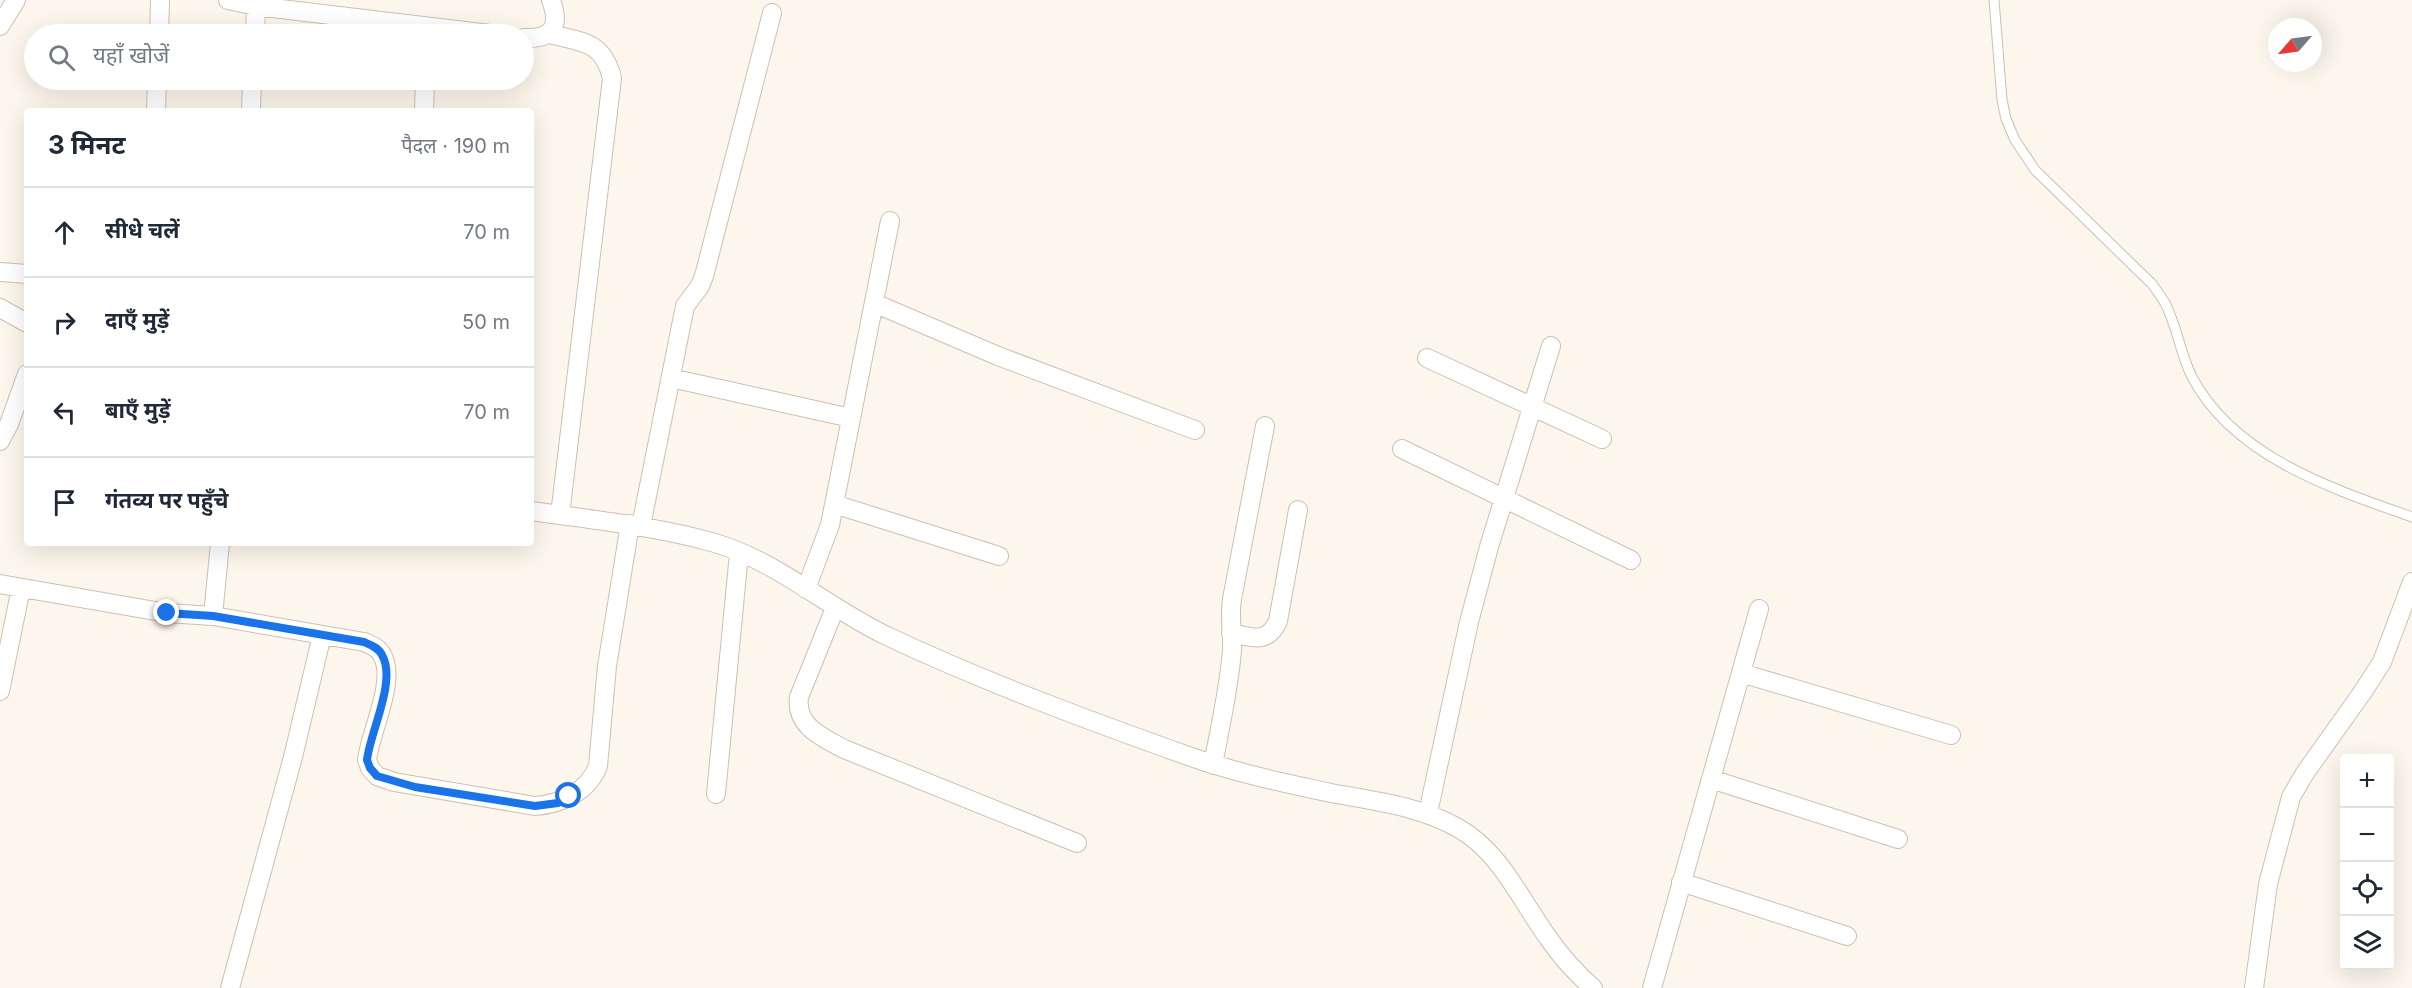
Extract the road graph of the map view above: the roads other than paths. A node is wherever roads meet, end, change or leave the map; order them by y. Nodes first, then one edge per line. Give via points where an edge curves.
1 (16, 0) edge
2 (160, 0) edge
3 (228, 0) edge
4 (551, 0) edge
5 (1994, 0) edge
6 (256, 6) junction
7 (772, 13) dead end
8 (159, 24) edge
9 (255, 24) edge
10 (385, 24) edge
11 (0, 26) edge
12 (549, 34) junction
13 (534, 38) edge
14 (157, 90) edge
15 (252, 90) edge
16 (425, 90) edge
17 (156, 108) edge
18 (251, 108) edge
19 (424, 108) edge
20 (890, 222) dead end
21 (0, 272) edge
22 (24, 274) edge
23 (874, 303) junction
24 (0, 308) edge
25 (24, 321) edge
26 (1551, 346) dead end
27 (1427, 358) dead end
28 (671, 378) junction
29 (24, 382) edge
30 (1533, 405) junction
31 (851, 418) junction
32 (1265, 426) dead end
33 (1195, 430) dead end
34 (1602, 439) dead end
35 (0, 441) edge
36 (1402, 449) dead end
37 (1504, 498) junction
38 (834, 504) junction
39 (1298, 510) dead end
40 (534, 511) edge
41 (560, 515) junction
42 (2412, 517) edge
43 (635, 525) junction
44 (220, 546) edge
45 (739, 553) junction
46 (999, 556) dead end
47 (1631, 560) dead end
48 (2412, 582) edge
49 (0, 584) edge
50 (21, 588) junction
51 (806, 589) junction
52 (835, 608) junction
53 (1759, 609) dead end
54 (213, 616) junction
55 (1231, 633) junction
56 (322, 635) junction
57 (1741, 673) junction
58 (0, 691) edge
59 (1951, 735) dead end
60 (1213, 765) junction
61 (1711, 779) junction
62 (717, 794) dead end
63 (1428, 813) junction
64 (1899, 839) dead end
65 (1077, 843) dead end
66 (1682, 882) junction
67 (1847, 936) dead end
68 (230, 988) edge
69 (1593, 988) edge
70 (1652, 988) edge
71 (2254, 988) edge

1 - 11 street
2 - 8 street
3 - 6 street
4 - 12 street via 555,24
5 - 42 lane via 2001,100 2015,140 2036,170 2152,284 2165,303 2192,376 2207,399 2245,438 2275,458 2348,494
6 - 9 street
6 - 10 street
7 - 28 street via 704,276 686,306
12 - 13 street
12 - 41 street via 593,46 604,56 612,78
14 - 17 street
15 - 18 street
16 - 19 street
20 - 23 street
21 - 22 street
23 - 31 street
23 - 33 street via 998,356
24 - 25 street
26 - 30 street
27 - 30 street
28 - 31 street
28 - 43 street
29 - 35 street
30 - 34 street
30 - 37 street
31 - 38 street
32 - 55 street via 1232,599
36 - 37 street
37 - 47 street
37 - 63 street via 1469,622
38 - 46 street
38 - 51 street
39 - 55 street via 1273,632 1264,637
40 - 41 street
41 - 43 street
43 - 45 street
43 - 56 street via 607,666 598,766 586,787 558,803 535,806 415,787 377,776 367,760 382,702 386,664 382,653 364,642
44 - 54 street
45 - 51 street
45 - 62 street
48 - 71 street via 2382,662 2291,797 2268,884
49 - 50 street
50 - 54 street via 167,613
50 - 58 street
51 - 52 street
52 - 60 street via 888,637 999,684
52 - 65 street via 799,698 800,716 809,728 844,749
53 - 57 street
54 - 56 street
55 - 60 street via 1228,683
56 - 68 street
57 - 59 street
57 - 61 street
60 - 63 street
61 - 64 street
61 - 66 street
63 - 69 street via 1460,830 1500,866 1568,964
66 - 67 street
66 - 70 street

